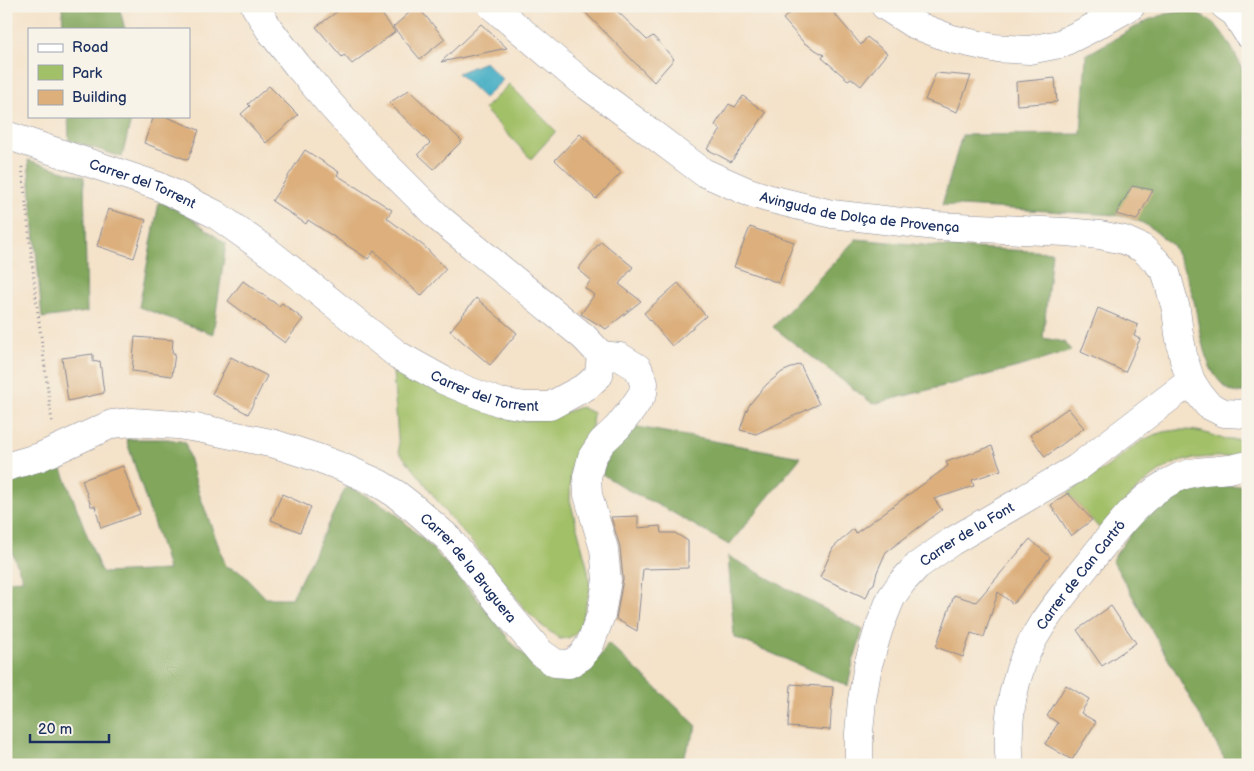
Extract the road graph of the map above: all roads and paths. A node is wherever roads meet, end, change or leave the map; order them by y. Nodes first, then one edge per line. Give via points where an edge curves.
1 (255, 6) edge
2 (492, 6) edge
3 (886, 6) edge
4 (1131, 6) edge
5 (1225, 6) edge
6 (1248, 34) edge
7 (12, 137) edge
8 (601, 355) junction
9 (1191, 381) junction
10 (1248, 412) edge
11 (56, 450) junction
12 (1248, 464) edge
13 (6, 467) edge
14 (859, 765) edge
15 (1010, 765) edge

1 - 8 street via 297,65 381,160 440,219 584,337
2 - 9 street, Avinguda de Dolça de Provença via 578,79 703,172 746,191 832,214 936,226 1100,235 1142,248 1166,273
3 - 4 street via 913,24 952,39 993,48 1029,50 1060,44
5 - 6 street via 1235,13
7 - 8 street, Carrer del Torrent via 158,186 215,214 270,252 398,355 469,391 499,402 550,406 587,386 599,375
7 - 11 path
8 - 11 street, Carrer de la Bruguera via 620,357 638,368 644,383 643,393 592,457 587,477 588,495 604,549 607,580 601,616 590,644 581,657 569,664 555,663 541,653 448,538 415,509 380,484 342,467 275,444 203,429 152,423 112,424
9 - 10 street, Avinguda de Dolça de Provença via 1208,405 1224,413
9 - 14 street, Carrer de la Font via 1077,468 951,542 917,566 902,582 891,598 868,664 861,708
11 - 13 street, Carrer de la Bruguera
12 - 15 street, Carrer de Can Cartró via 1188,474 1156,490 1131,512 1062,596 1034,638 1017,677 1010,707

